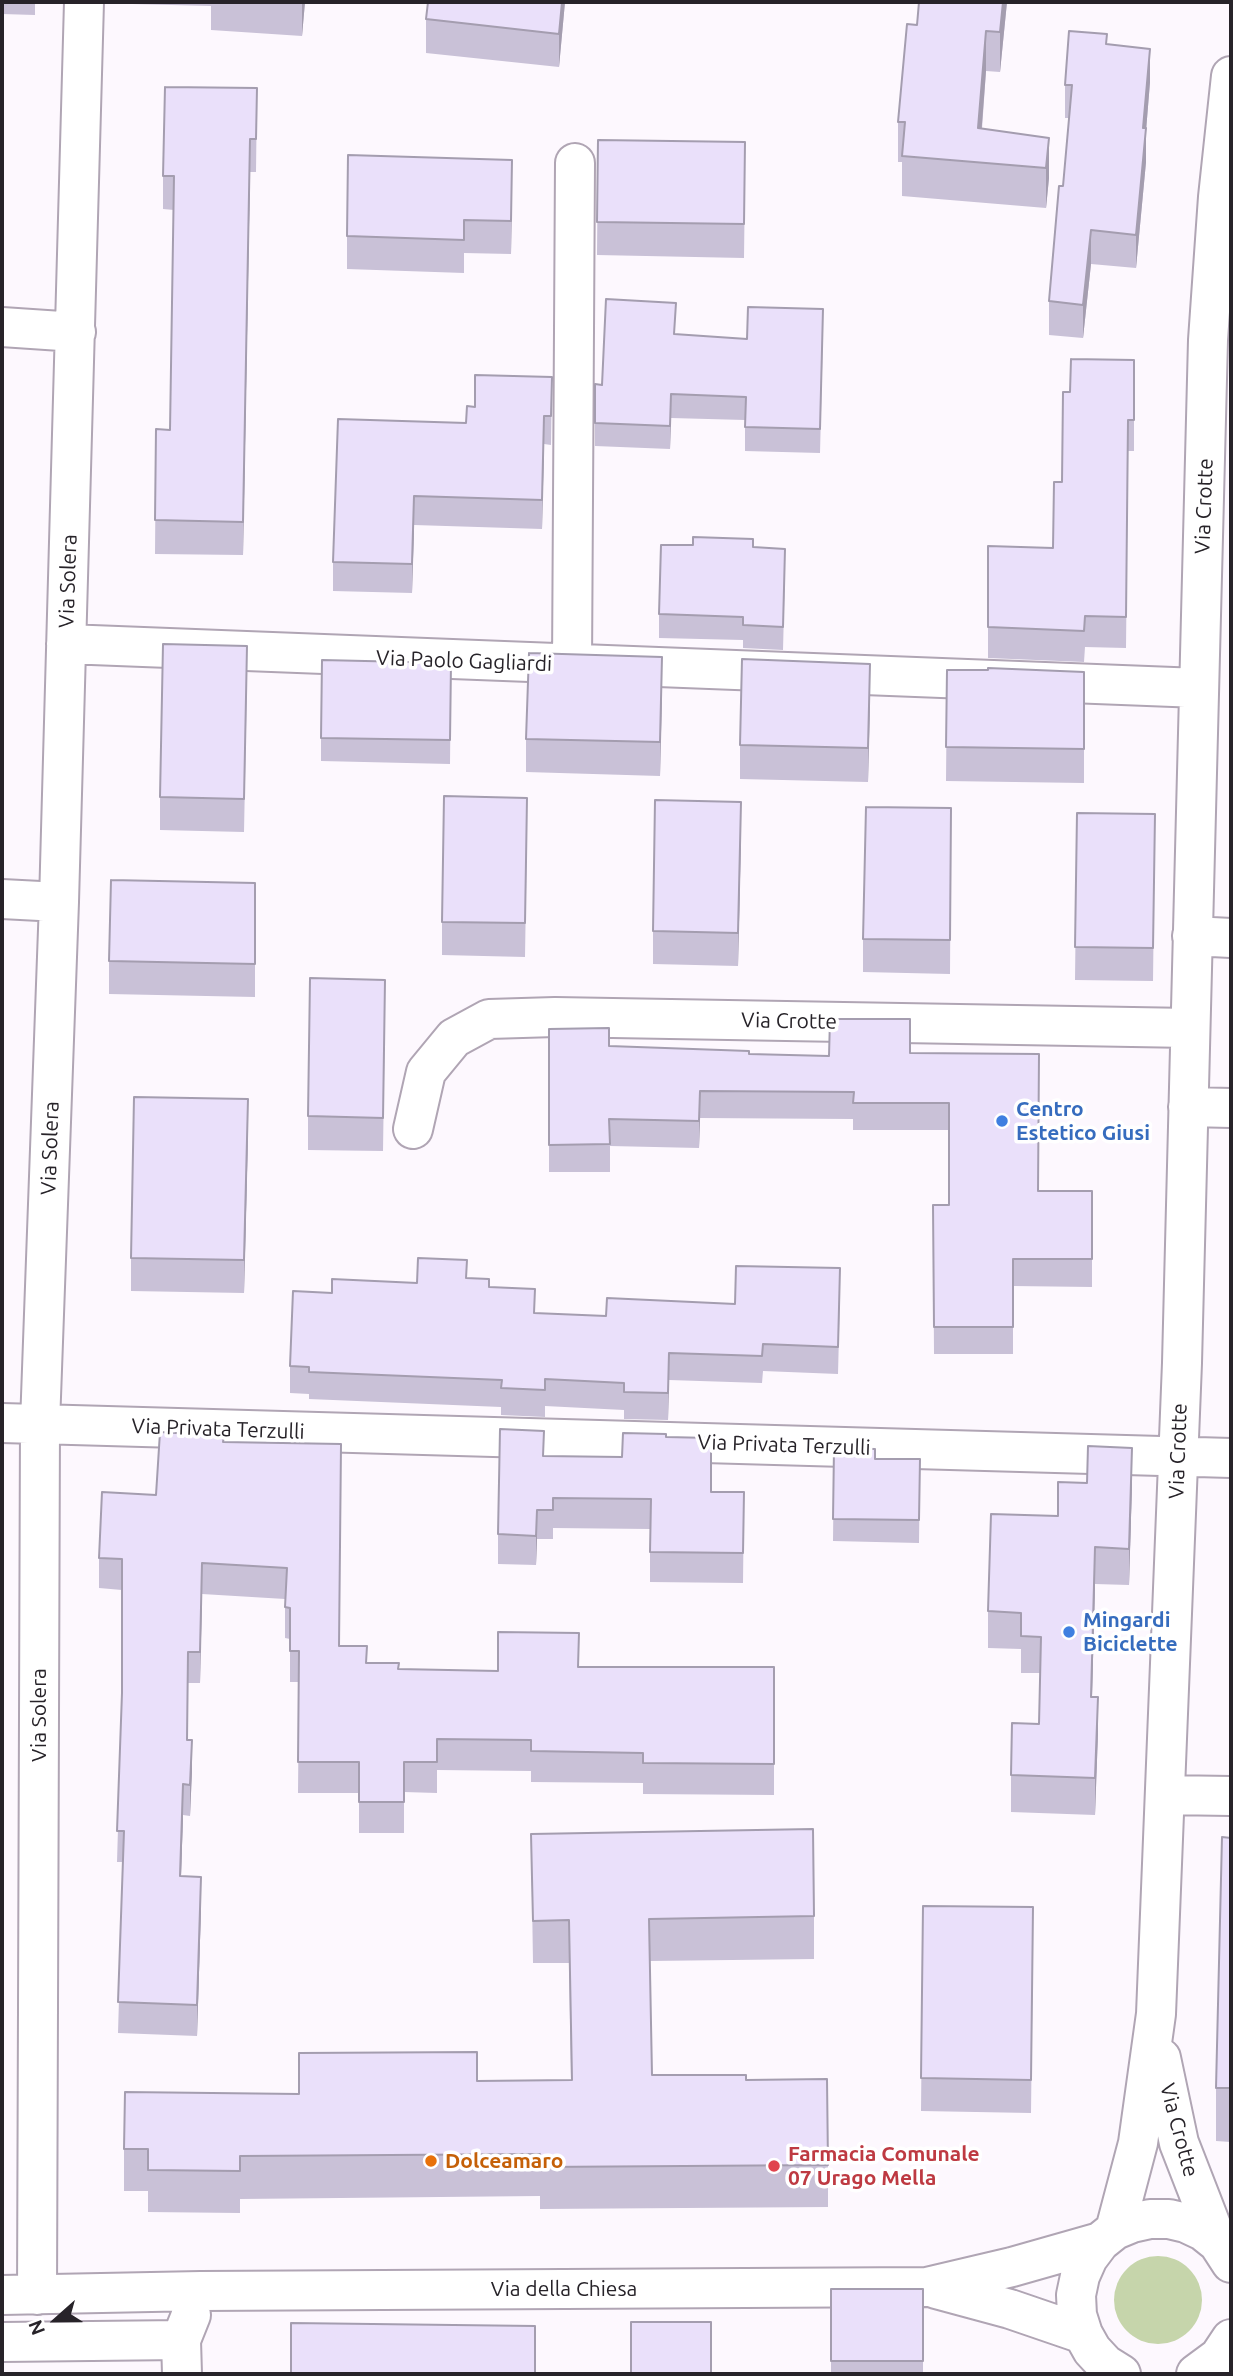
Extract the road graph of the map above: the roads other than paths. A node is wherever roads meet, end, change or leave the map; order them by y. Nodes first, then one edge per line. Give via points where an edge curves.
1 (84, 2) edge
2 (1231, 76) edge
3 (575, 163) dead end
4 (2, 327) edge
5 (76, 332) junction
6 (1219, 431) edge
7 (66, 643) junction
8 (572, 665) junction
9 (1199, 688) junction
10 (2, 900) edge
11 (59, 902) junction
12 (1192, 936) junction
13 (1231, 938) edge
14 (1190, 1028) junction
15 (1188, 1107) junction
16 (1231, 1108) edge
17 (413, 1129) dead end
18 (2, 1423) edge
19 (40, 1424) junction
20 (1178, 1457) junction
21 (1231, 1458) edge
22 (1165, 1795) junction
23 (1231, 1796) edge
24 (1157, 2014) junction
25 (1108, 2236) junction
26 (1227, 2256) edge
27 (927, 2287) junction
28 (201, 2291) junction
29 (19, 2295) edge
30 (1231, 2340) edge
31 (2, 2342) edge
32 (181, 2357) edge
33 (1104, 2362) edge
34 (1196, 2374) edge

1 - 5 street, Via Solera
2 - 6 street, Via Crotte via 1208,340
3 - 8 street
4 - 5 street
5 - 7 street, Via Solera
6 - 9 street, Via Crotte
7 - 8 street, Via Paolo Gagliardi
7 - 11 street, Via Solera
8 - 9 street, Via Paolo Gagliardi
9 - 12 street, Via Crotte
10 - 11 street
11 - 19 street, Via Solera
12 - 13 street
12 - 14 street, Via Crotte
14 - 15 street, Via Crotte
14 - 17 street, Via Crotte via 555,1017 489,1020 454,1038 426,1072
15 - 16 street
15 - 20 street, Via Crotte
18 - 19 street, Via Privata Terzulli
19 - 20 street, Via Privata Terzulli
19 - 29 street, Via Solera
20 - 21 street, Via Privata Terzulli
20 - 22 street, Via Crotte
22 - 23 street
22 - 24 street, Via Crotte
24 - 25 street, Via Crotte via 1138,2143
24 - 26 street, Via Crotte via 1179,2143
25 - 26 street, Via della Chiesa via 1141,2221 1169,2219 1195,2227
25 - 27 street, Via della Chiesa via 1012,2267
25 - 33 street, Via Crotte via 1088,2258 1076,2295 1077,2315
27 - 28 street, Via della Chiesa
27 - 33 street, Via della Chiesa via 1010,2309
28 - 29 street, Via della Chiesa
28 - 32 street
30 - 34 street via 1219,2357
31 - 32 street

